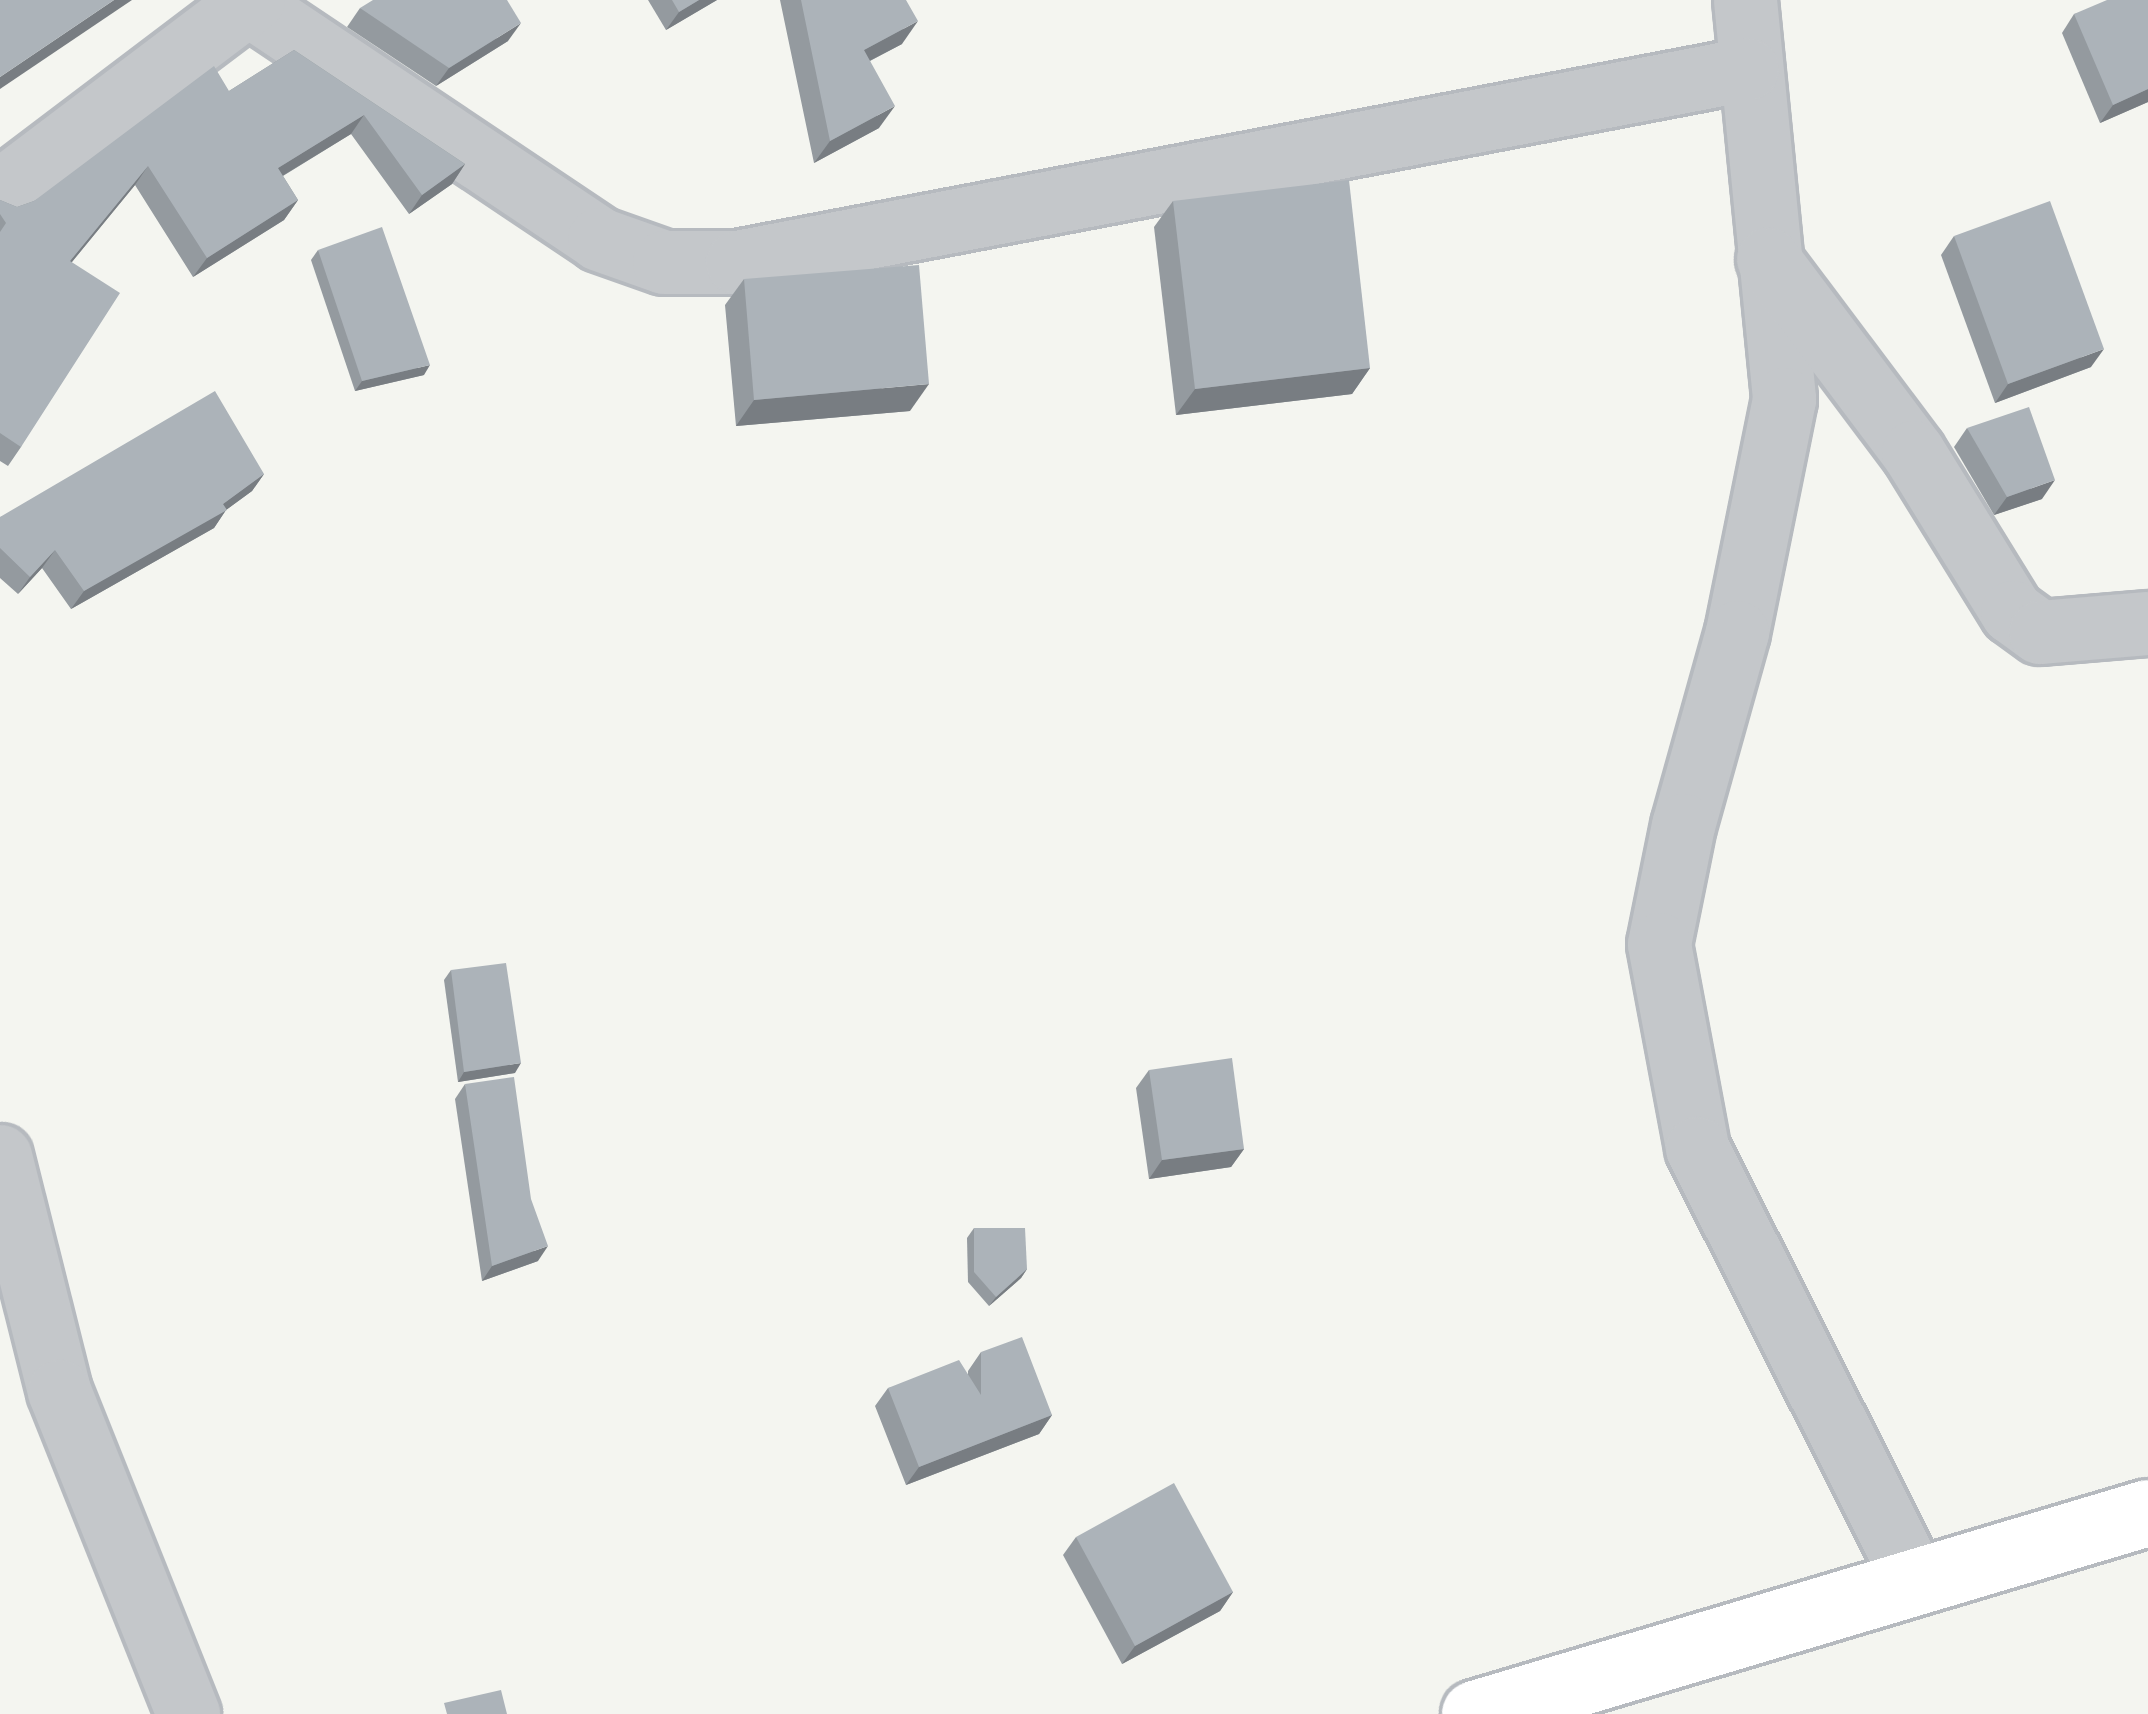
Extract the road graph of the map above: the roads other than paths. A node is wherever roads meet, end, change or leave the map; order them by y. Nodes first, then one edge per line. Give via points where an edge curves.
1 (1744, 0) edge
2 (219, 10) edge
3 (1747, 69) junction
4 (0, 191) edge
5 (1768, 259) junction
6 (2148, 623) edge
7 (0, 1156) edge
8 (2148, 1514) edge
9 (1914, 1580) junction
10 (188, 1714) edge
11 (1475, 1714) edge

1 - 3 street
2 - 3 street via 599,238 664,262 737,262
2 - 4 street
3 - 5 street
5 - 6 street via 1913,452 2012,612 2040,632
5 - 9 street via 1784,399 1660,944 1697,1148
7 - 10 street via 59,1391
8 - 9 street
9 - 11 street

